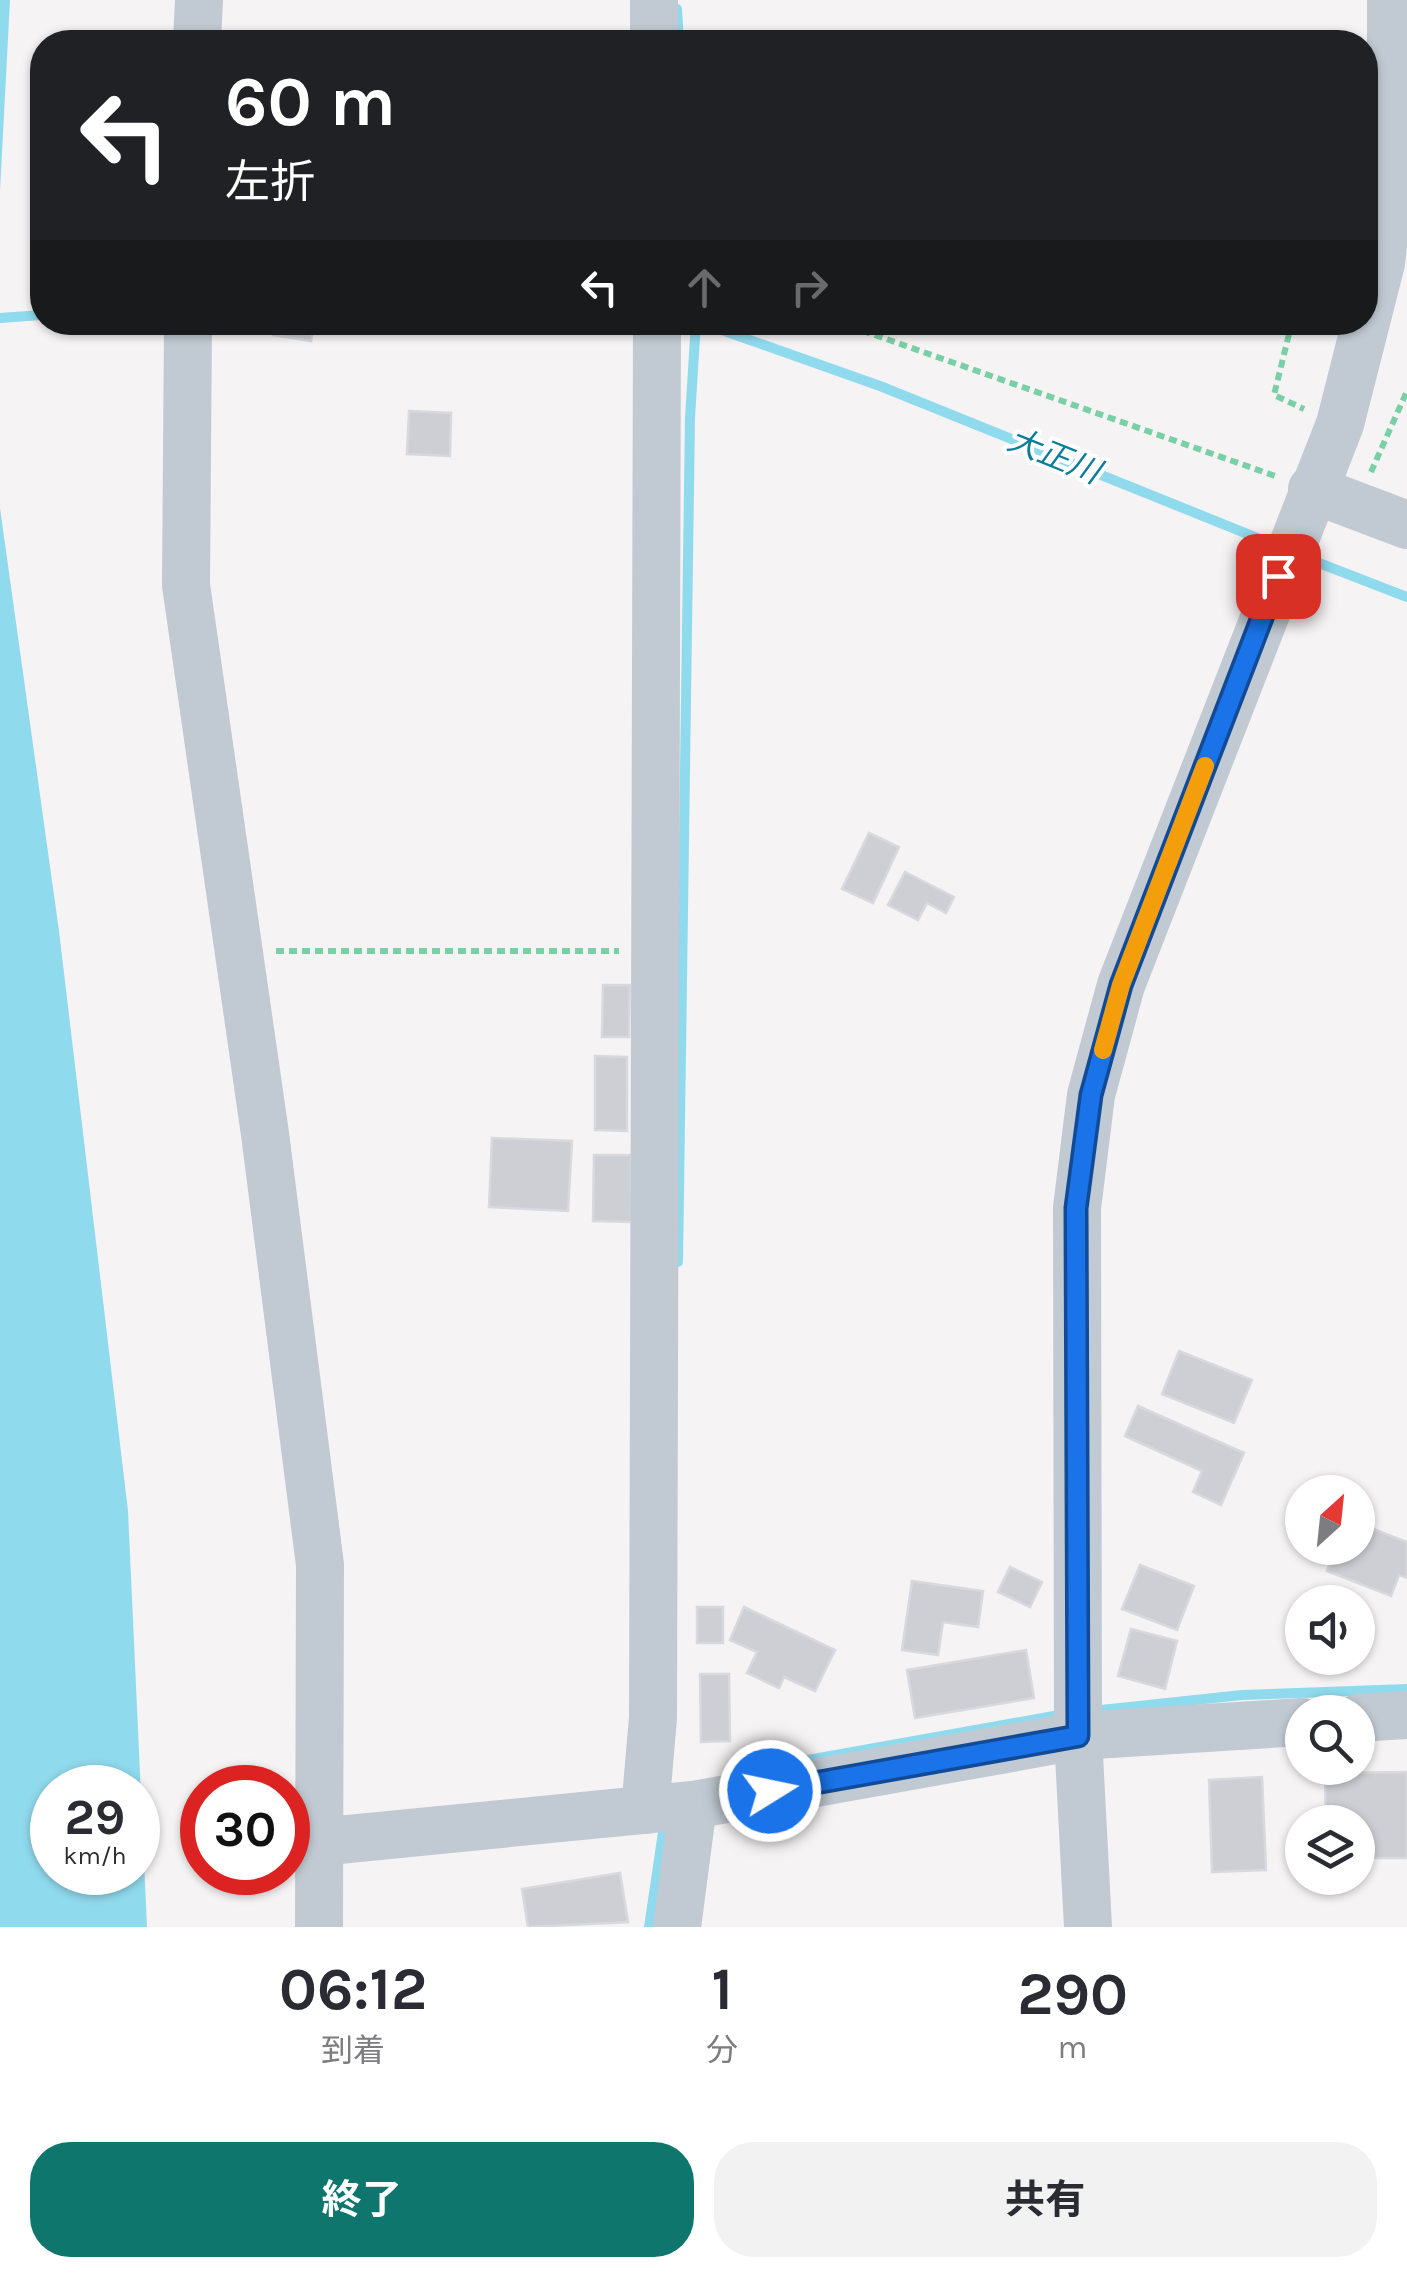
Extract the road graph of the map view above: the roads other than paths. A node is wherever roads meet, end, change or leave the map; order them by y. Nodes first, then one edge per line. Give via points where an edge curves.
1 (199, 0) edge
2 (1391, 0) edge
3 (198, 30) edge
4 (1378, 271) edge
5 (188, 335) edge
6 (656, 335) edge
7 (1362, 335) edge
8 (1334, 497) junction
9 (1407, 525) edge
10 (1407, 1715) edge
11 (1375, 1717) edge
12 (1285, 1723) edge
13 (1078, 1736) junction
14 (693, 1805) junction
15 (645, 1810) junction
16 (318, 1842) junction
17 (319, 1927) edge
18 (677, 1927) edge
19 (1088, 1927) edge

1 - 3 street
2 - 4 street via 1390,177
5 - 16 street via 186,585 320,1565
6 - 15 street via 653,1718
7 - 8 street via 1340,424
8 - 9 street
8 - 13 street via 1278,576 1121,985 1091,1095 1076,1208
10 - 11 street
12 - 13 street
13 - 14 street
13 - 19 street
14 - 15 street
14 - 18 street
15 - 16 street
16 - 17 street

